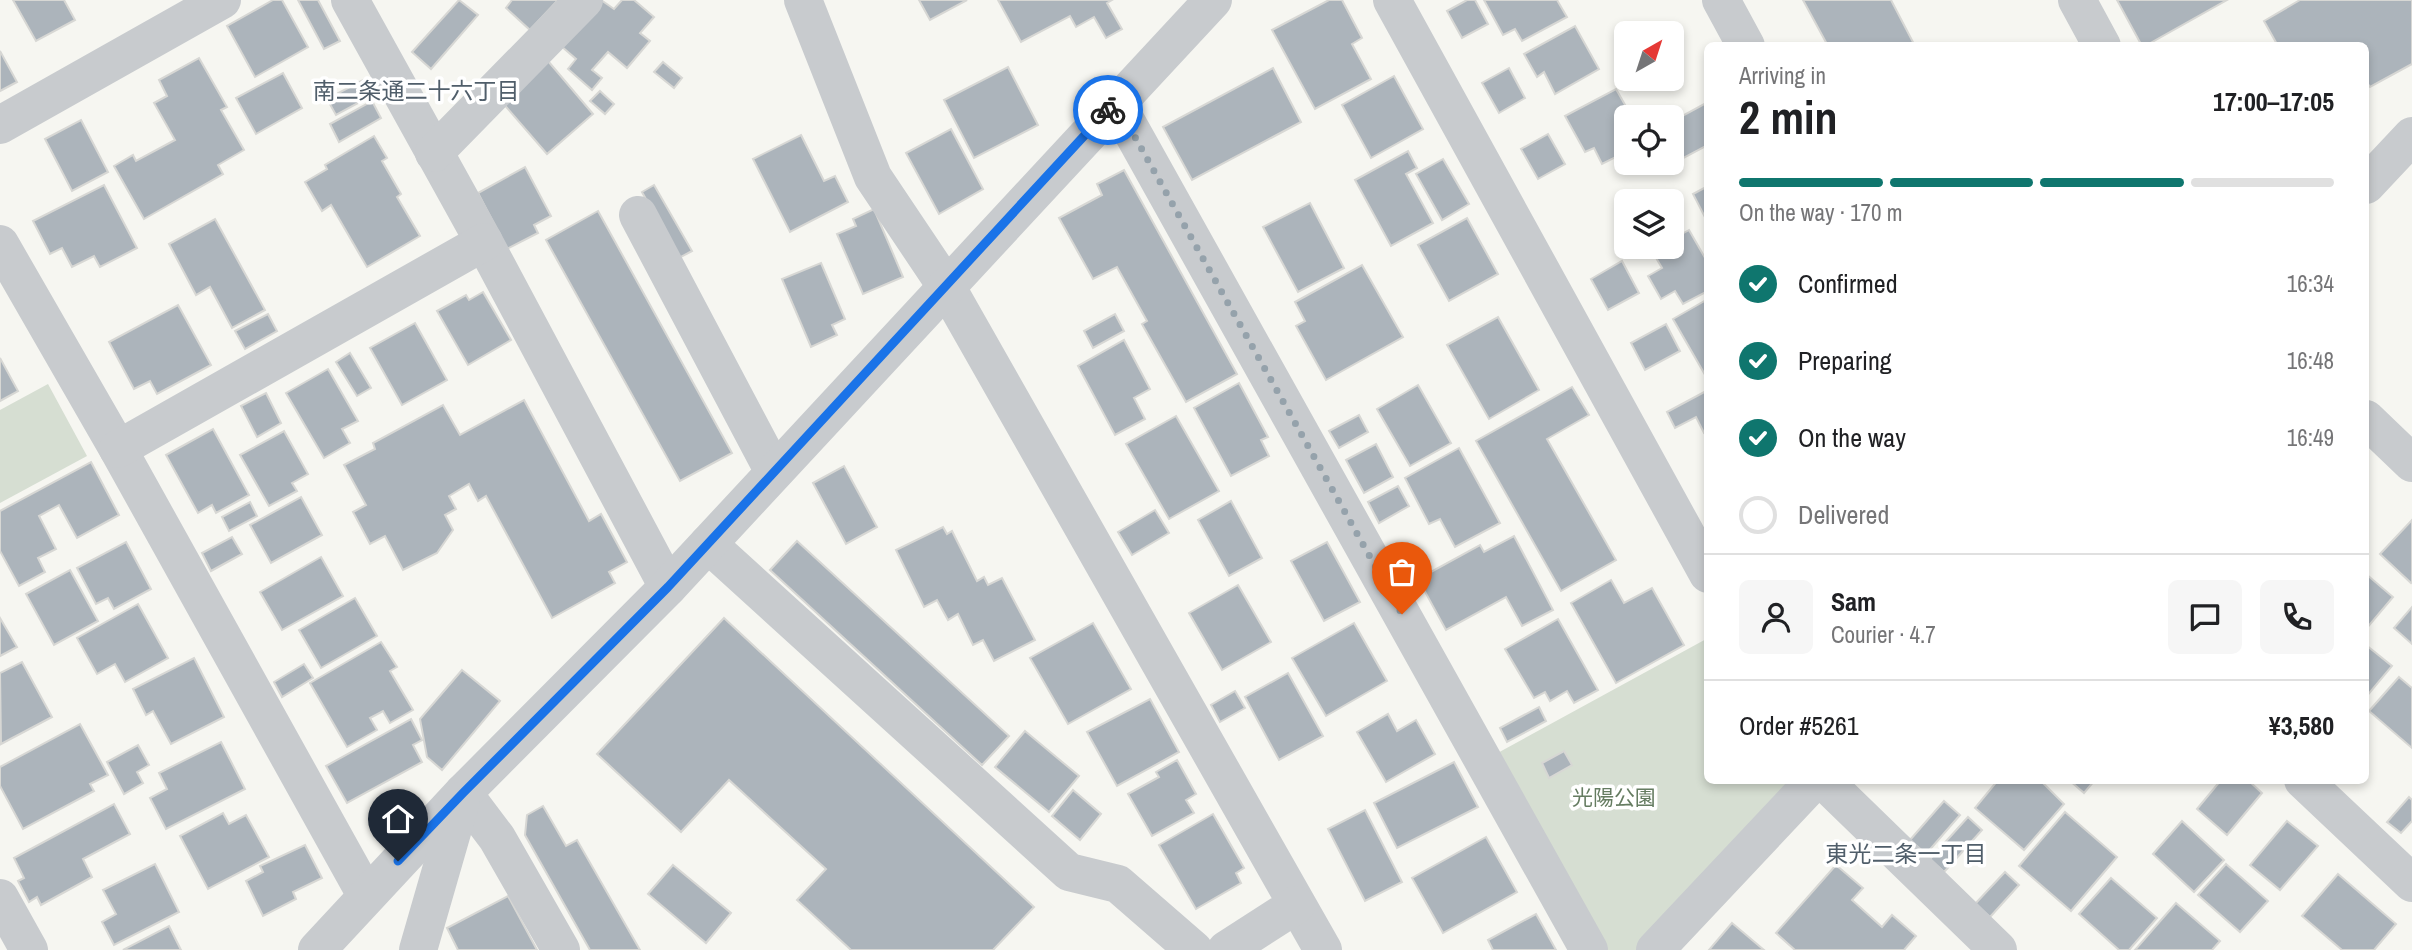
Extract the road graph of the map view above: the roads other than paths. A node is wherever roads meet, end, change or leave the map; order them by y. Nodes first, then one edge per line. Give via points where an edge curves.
1 (222, 0) edge
2 (350, 0) edge
3 (584, 0) edge
4 (803, 0) edge
5 (1213, 0) edge
6 (1392, 0) edge
7 (1721, 0) edge
8 (2077, 0) edge
9 (1744, 42) edge
10 (2100, 42) edge
11 (1116, 103) junction
12 (0, 125) edge
13 (2412, 136) edge
14 (435, 153) junction
15 (2369, 182) edge
16 (638, 215) dead end
17 (484, 243) junction
18 (0, 244) edge
19 (946, 286) junction
20 (2369, 422) edge
21 (118, 449) junction
22 (2412, 463) edge
23 (774, 472) junction
24 (708, 544) junction
25 (1704, 567) edge
26 (668, 587) junction
27 (1811, 784) edge
28 (1827, 784) edge
29 (2307, 784) edge
30 (463, 793) junction
31 (2412, 883) edge
32 (366, 895) junction
33 (0, 898) edge
34 (1296, 905) junction
35 (29, 950) edge
36 (317, 950) edge
37 (418, 950) edge
38 (561, 950) edge
39 (1194, 950) edge
40 (1226, 950) edge
41 (1323, 950) edge
42 (1588, 950) edge
43 (1655, 950) edge
44 (1998, 950) edge

1 - 12 street
2 - 14 street
3 - 14 street
4 - 19 street via 873,177
5 - 11 street
6 - 25 street
7 - 9 street
8 - 10 street
11 - 19 street
11 - 42 street
13 - 15 street
14 - 17 street
16 - 23 street
17 - 21 street
17 - 26 street
18 - 21 street
19 - 23 street
19 - 34 street
20 - 22 street
21 - 32 street
23 - 24 street
24 - 26 street
24 - 39 street via 1069,872 1118,884
26 - 30 street
27 - 43 street
28 - 44 street
29 - 31 street
30 - 32 street
30 - 37 street
30 - 38 street via 497,838
32 - 36 street
33 - 35 street
34 - 40 street
34 - 41 street

